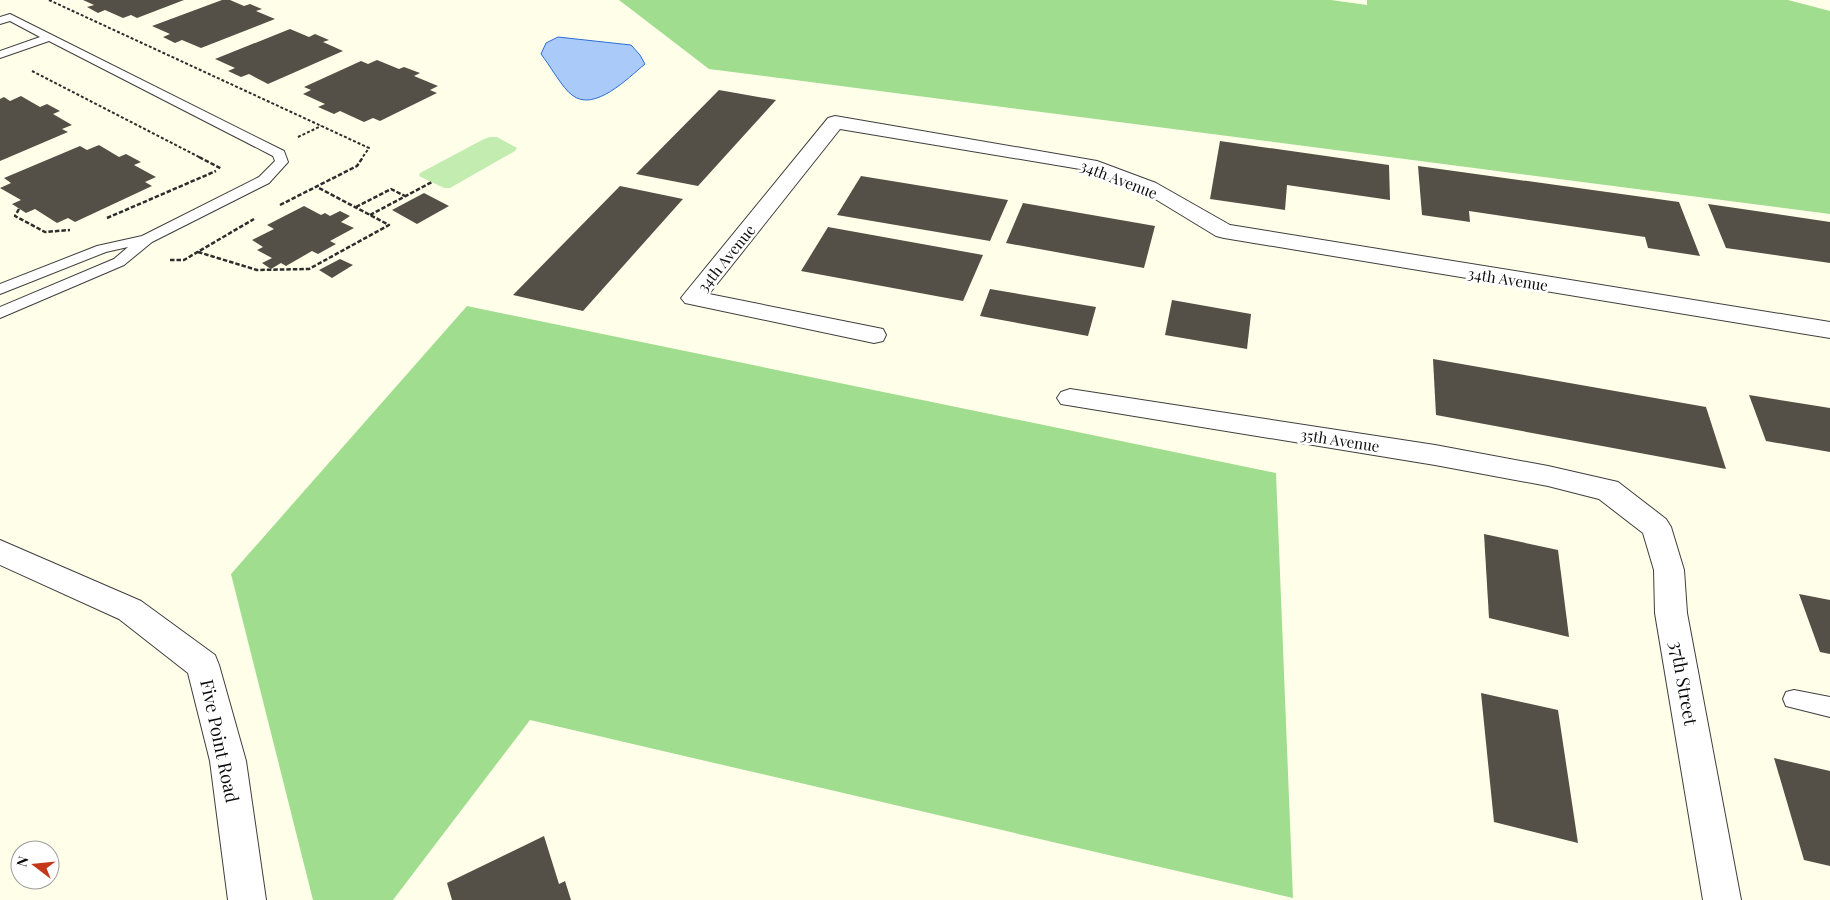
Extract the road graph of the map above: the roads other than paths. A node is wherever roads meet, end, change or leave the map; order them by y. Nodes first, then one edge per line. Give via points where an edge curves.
1 (0, 20) edge
2 (49, 37) junction
3 (0, 55) edge
4 (147, 239) junction
5 (0, 289) edge
6 (0, 313) edge
7 (1830, 330) edge
8 (874, 335) dead end
9 (1070, 398) dead end
10 (1608, 490) joint
11 (0, 552) edge
12 (1794, 699) dead end
13 (1830, 707) edge
14 (247, 900) edge
15 (1722, 900) edge

1 - 2 lane via 10,17
2 - 3 lane
2 - 4 lane via 279,154 282,162 264,180
4 - 5 lane via 102,249
4 - 6 lane via 119,262
7 - 8 street, 34th Avenue via 1224,232 1149,187 1090,165 835,122 693,298
9 - 10 street, 35th Avenue via 1435,455
10 - 15 street, 37th Street via 1656,527 1669,570 1671,613
11 - 14 street, Five Point Road via 130,610 203,665 228,761
12 - 13 lane

